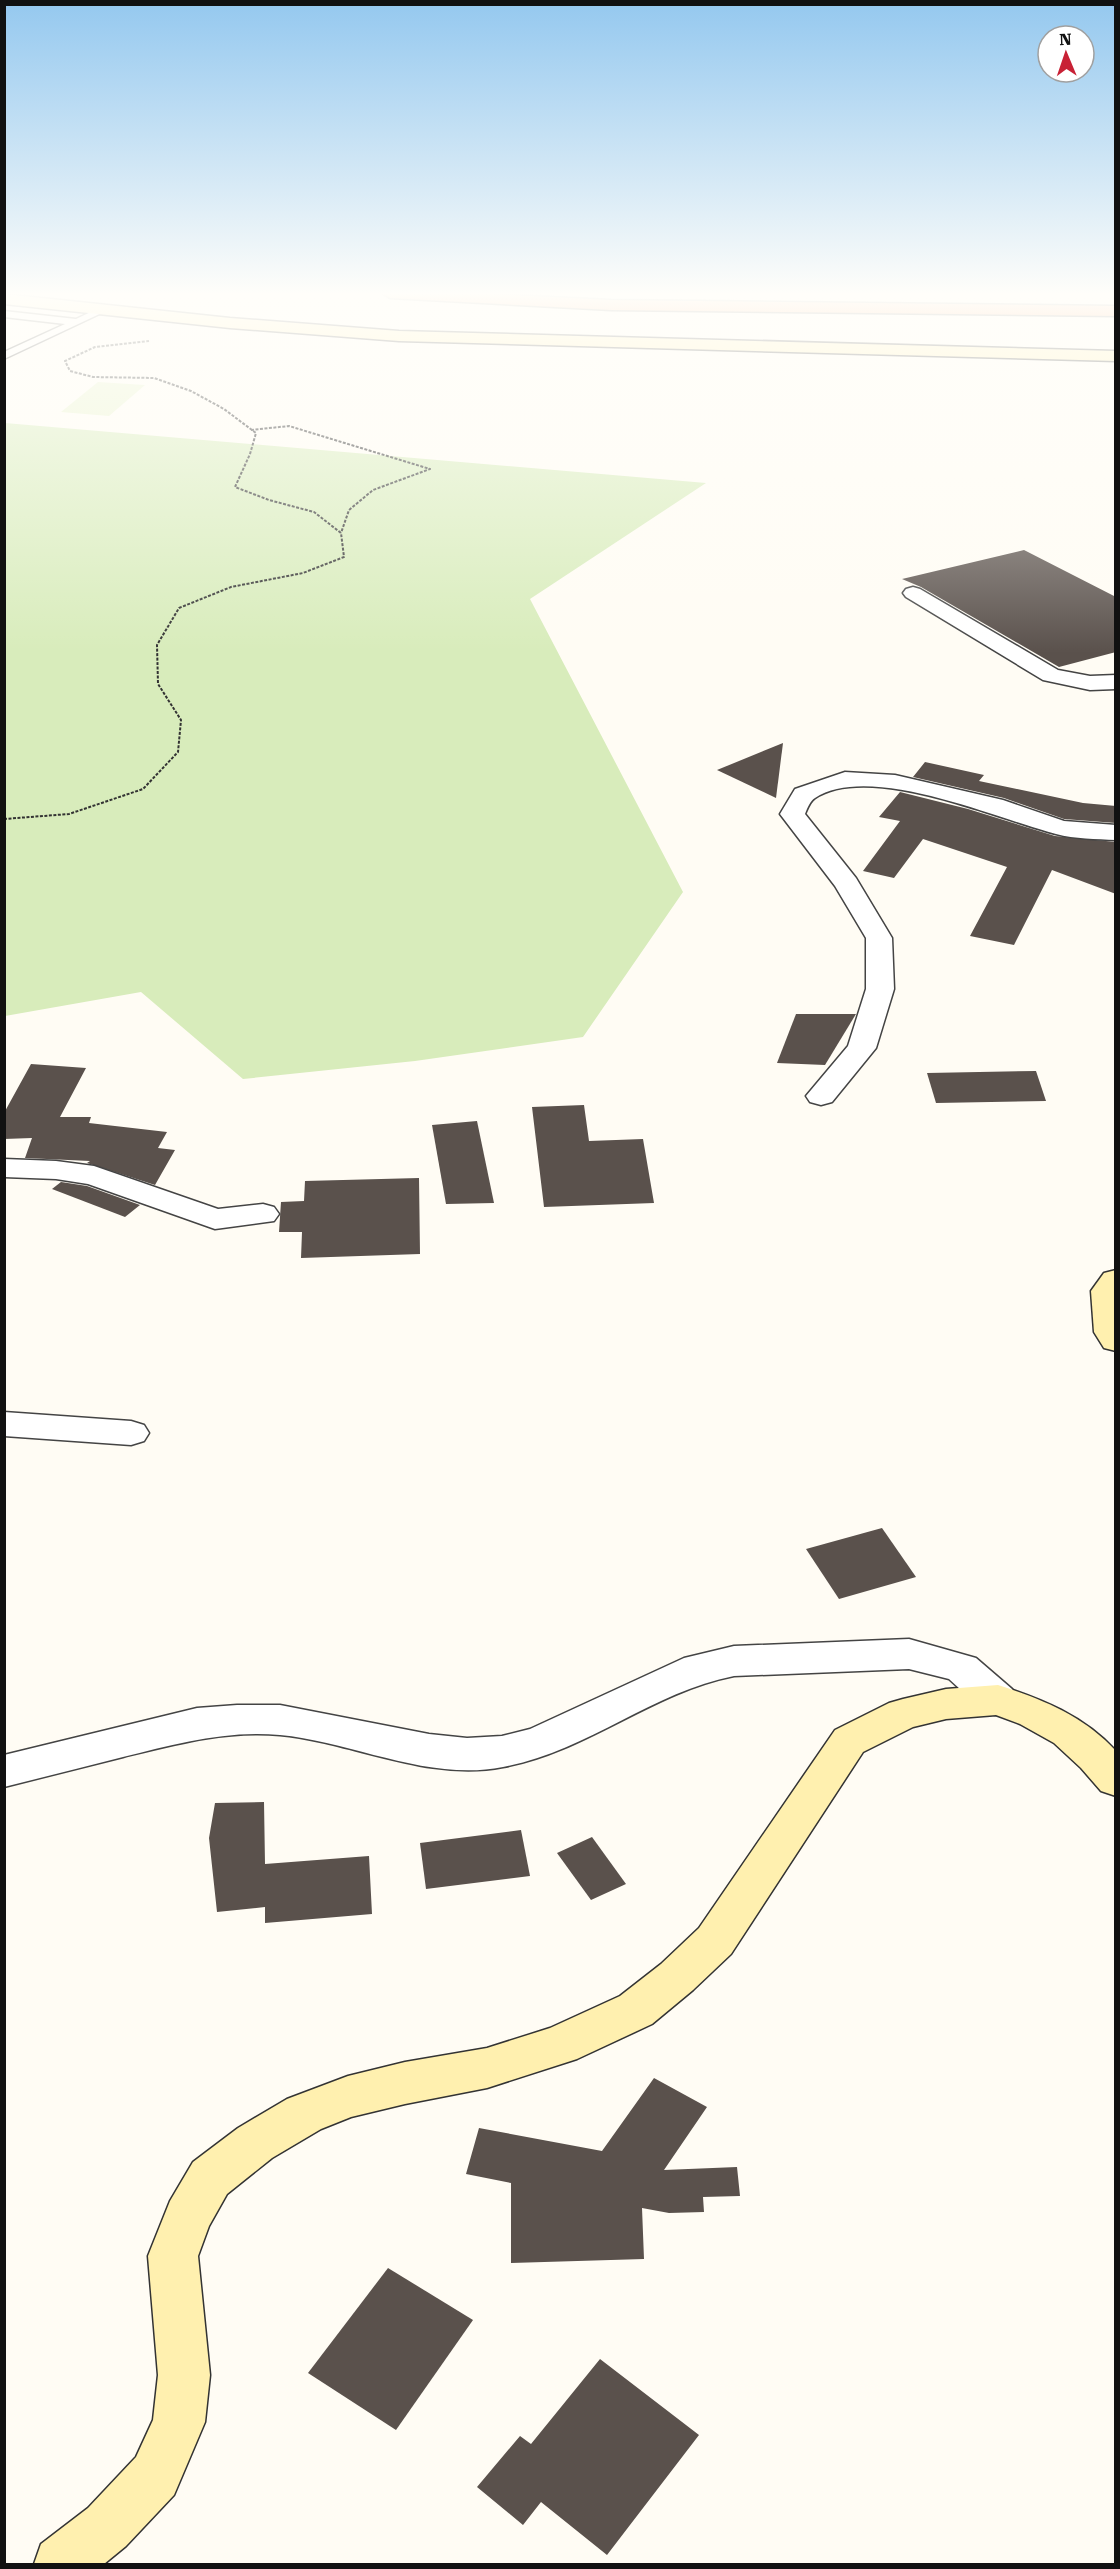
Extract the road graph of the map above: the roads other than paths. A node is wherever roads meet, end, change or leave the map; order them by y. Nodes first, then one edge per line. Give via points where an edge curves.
1 (913, 592) dead end
2 (1116, 682) edge
3 (1116, 832) edge
4 (821, 1096) dead end
5 (4, 1168) edge
6 (263, 1214) dead end
7 (1116, 1280) edge
8 (1116, 1340) edge
9 (4, 1424) edge
10 (131, 1433) dead end
11 (998, 1700) junction
12 (4, 1771) edge
13 (1116, 1780) edge
14 (61, 2565) edge

1 - 2 street via 1051,675 1090,683
3 - 4 street via 1061,828 994,805 895,782 845,779 804,794 792,814 847,884 879,938 880,990 862,1048
5 - 6 street via 94,1175 215,1219
7 - 8 main road via 1108,1291 1111,1332
9 - 10 street
11 - 12 street via 962,1668 909,1654 734,1661 698,1668 540,1742 502,1752 429,1750 280,1720 237,1720 197,1723
11 - 13 main road via 1034,1713 1068,1732
11 - 14 main road via 946,1704 903,1714 849,1742 715,1941 636,2010 561,2045 498,2064 348,2097 304,2114 210,2178 187,2217 173,2256 184,2375 179,2422 155,2476 107,2527

